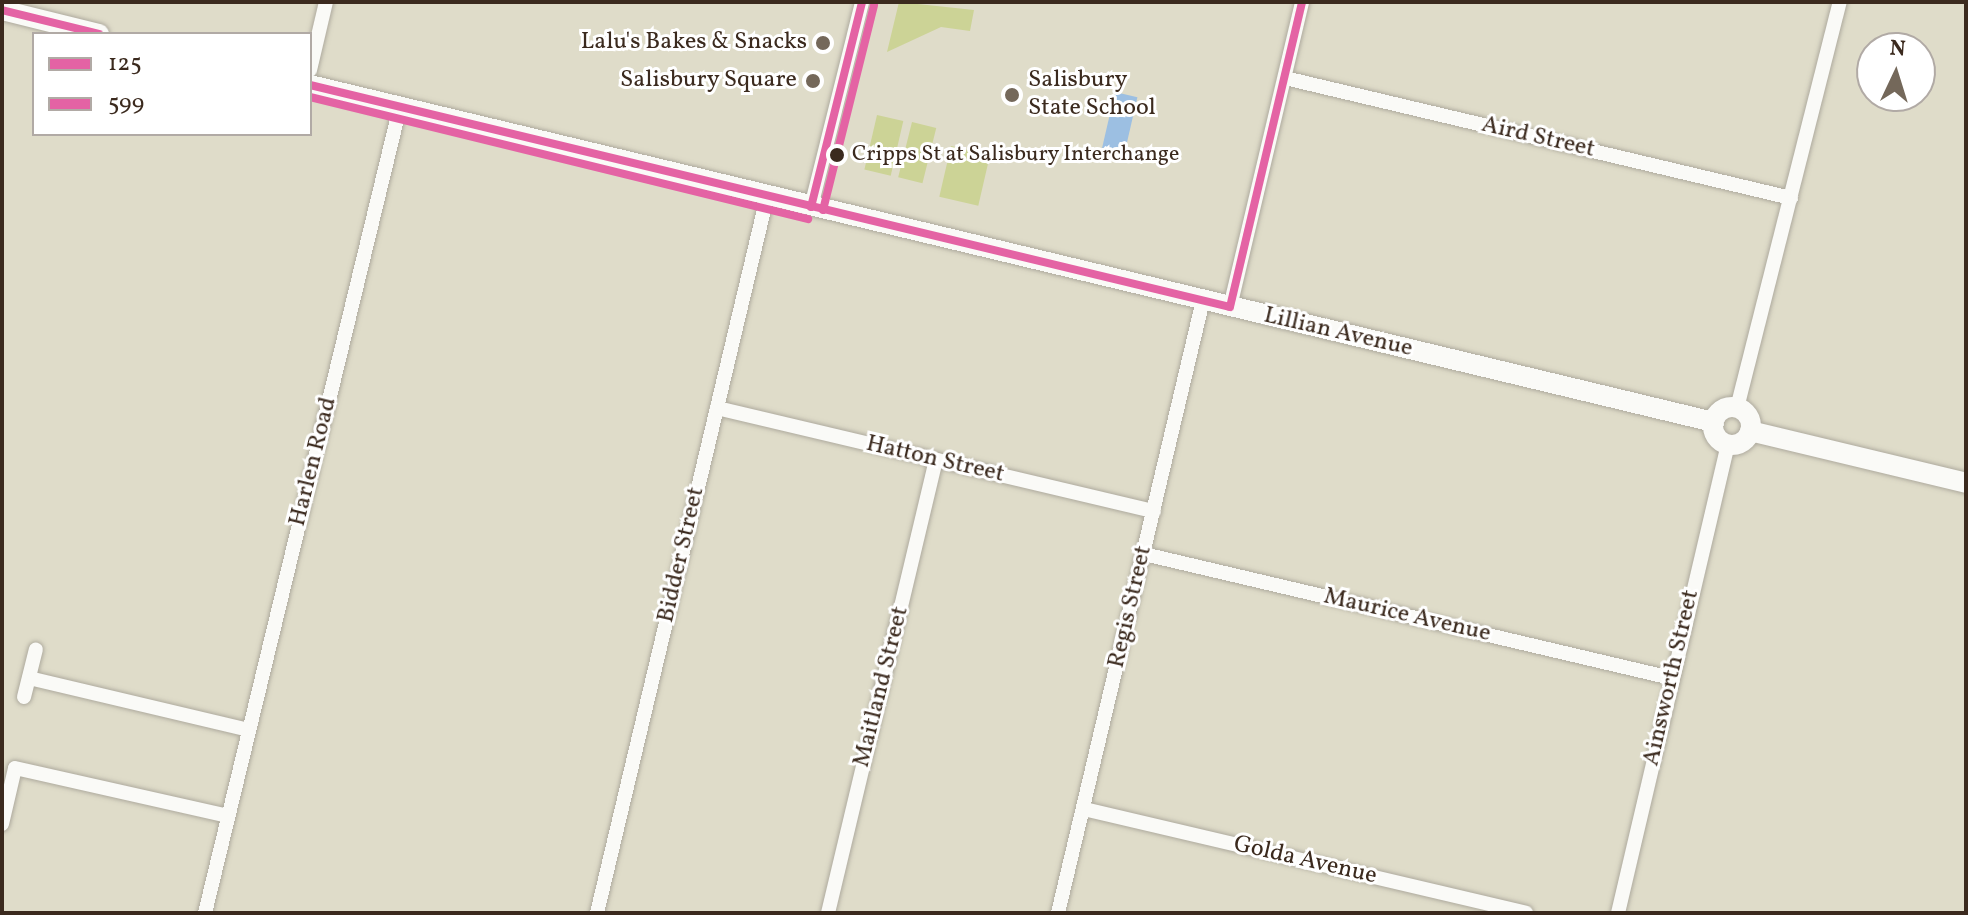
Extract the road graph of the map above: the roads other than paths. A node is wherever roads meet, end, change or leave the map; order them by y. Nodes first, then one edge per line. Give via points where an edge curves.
1 (326, 2) edge
2 (862, 2) edge
3 (1302, 2) edge
4 (1840, 2) edge
5 (2, 10) edge
6 (91, 32) edge
7 (312, 62) edge
8 (1285, 78) junction
9 (312, 85) edge
10 (400, 107) junction
11 (767, 197) junction
12 (1791, 198) junction
13 (811, 207) junction
14 (1203, 300) junction
15 (1230, 307) junction
16 (717, 408) junction
17 (1737, 408) junction
18 (1714, 422) junction
19 (1750, 431) junction
20 (1728, 444) junction
21 (936, 460) junction
22 (1965, 479) edge
23 (1154, 511) junction
24 (1144, 554) junction
25 (36, 649) dead end
26 (29, 678) junction
27 (1671, 678) junction
28 (24, 697) dead end
29 (249, 730) junction
30 (1084, 809) junction
31 (228, 816) junction
32 (2, 824) edge
33 (205, 913) edge
34 (597, 913) edge
35 (828, 913) edge
36 (1058, 913) edge
37 (1526, 913) edge
38 (1618, 913) edge

1 - 7 street
2 - 13 street
3 - 8 street
4 - 12 street
5 - 6 street
8 - 12 street, Aird Street
8 - 15 street
9 - 10 street, Lillian Avenue
10 - 11 street, Lillian Avenue
10 - 29 street, Harlen Road
11 - 13 street, Lillian Avenue
11 - 16 street, Bidder Street
12 - 17 street
13 - 14 street, Lillian Avenue
14 - 15 street, Lillian Avenue
14 - 23 street, Regis Street
15 - 18 street, Lillian Avenue
16 - 21 street, Hatton Street
16 - 34 street, Bidder Street
17 - 18 street via 1720,412
17 - 19 street via 1750,419
18 - 20 street via 1715,433
19 - 20 street via 1739,443
19 - 22 street
20 - 27 street, Ainsworth Street
21 - 23 street, Hatton Street
21 - 35 street, Maitland Street
23 - 24 street, Regis Street
24 - 27 street, Maurice Avenue
24 - 30 street, Regis Street
25 - 26 street
26 - 28 street
26 - 29 street
27 - 38 street, Ainsworth Street
29 - 31 street, Harlen Road
30 - 36 street, Regis Street
30 - 37 street, Golda Avenue
31 - 32 street via 15,768
31 - 33 street, Harlen Road

